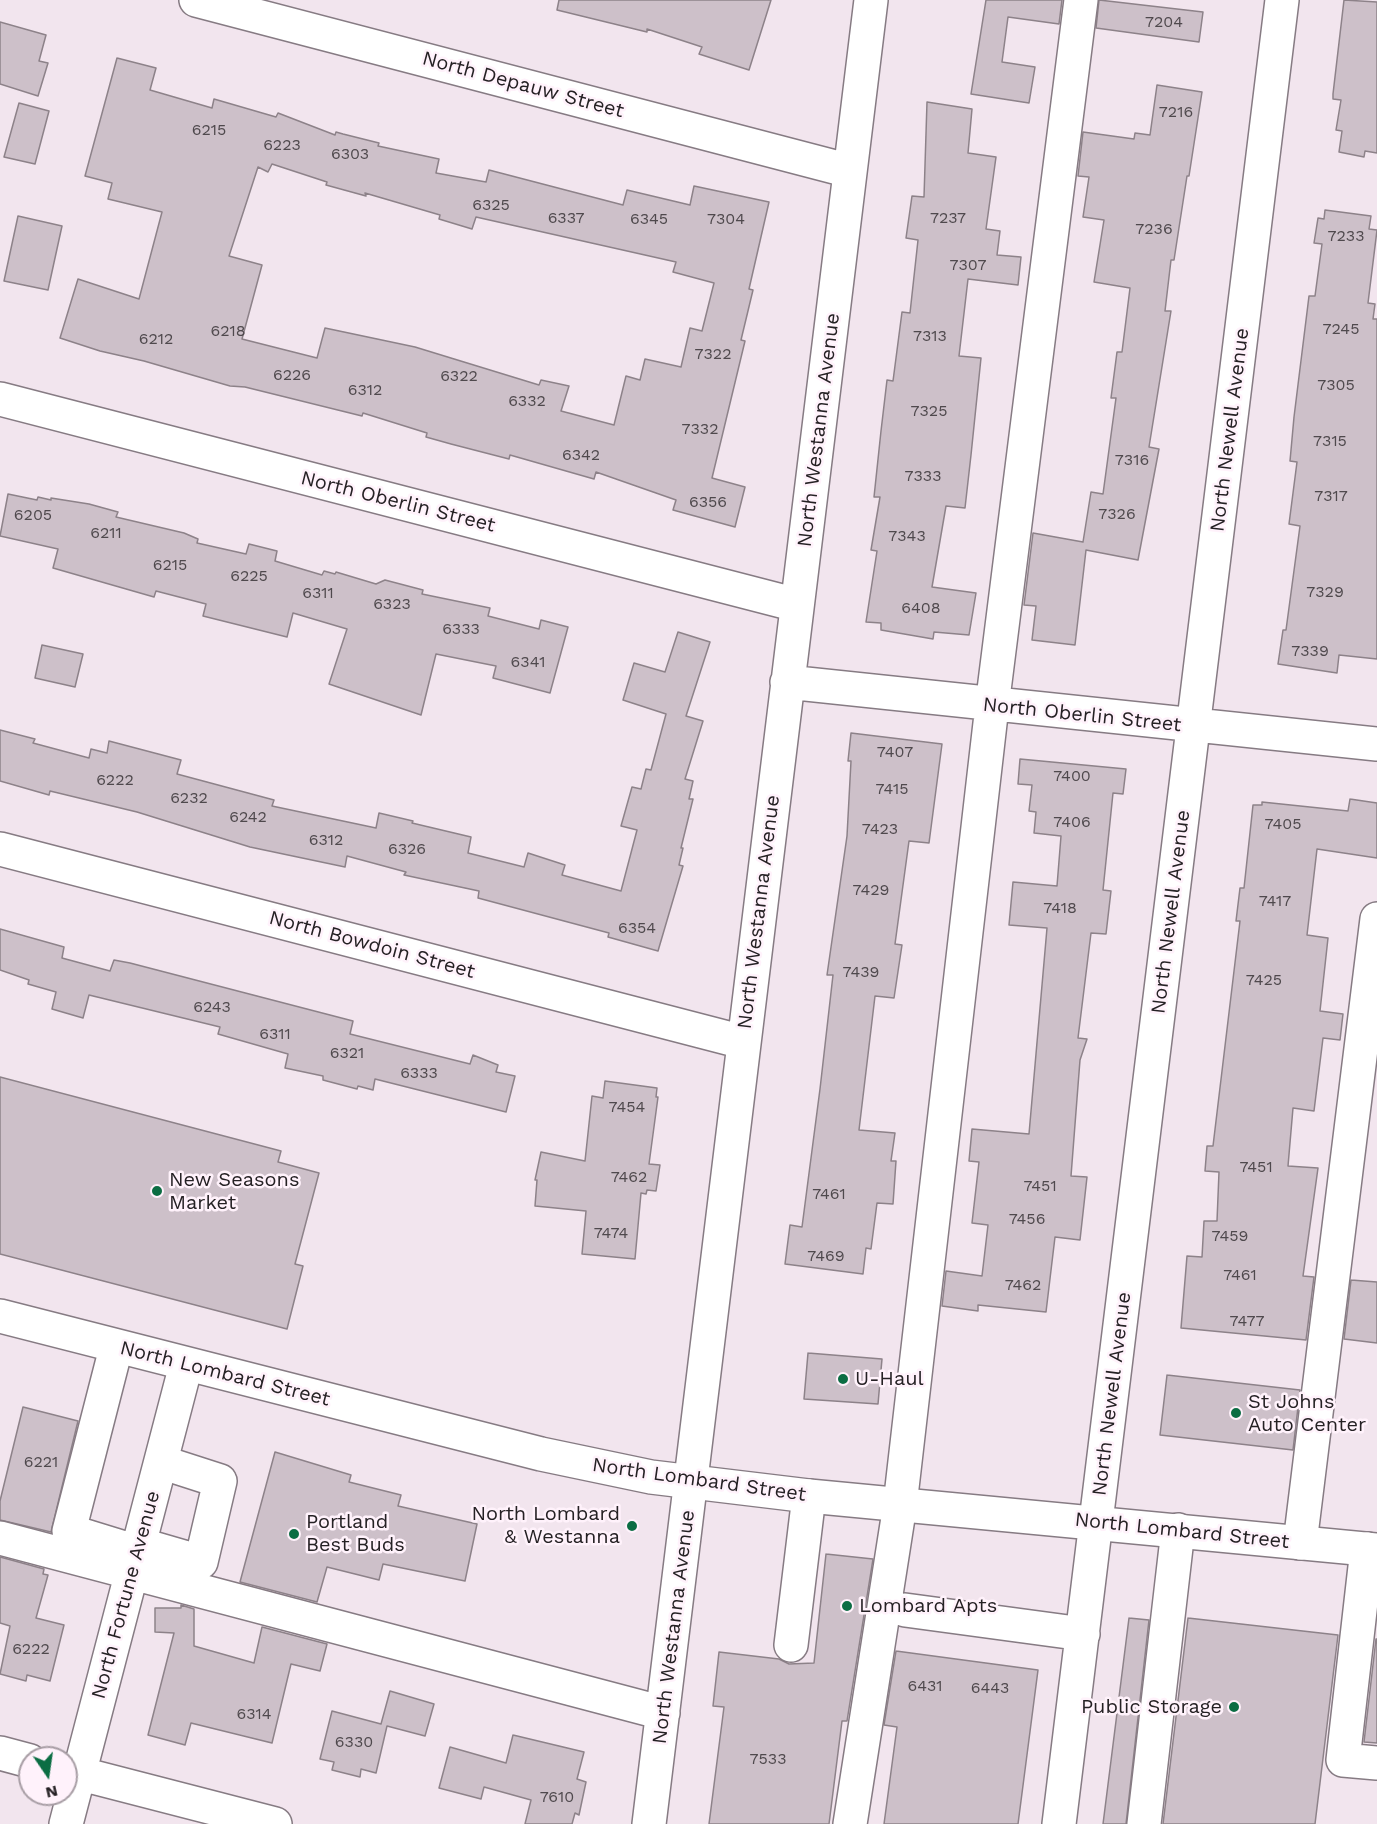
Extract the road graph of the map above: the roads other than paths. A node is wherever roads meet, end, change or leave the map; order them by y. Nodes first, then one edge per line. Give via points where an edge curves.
1 (196, 0) edge
2 (871, 0) edge
3 (1081, 0) edge
4 (1282, 0) edge
5 (850, 171) junction
6 (0, 399) edge
7 (797, 605) junction
8 (787, 682) junction
9 (992, 706) junction
10 (1194, 726) junction
11 (1377, 744) edge
12 (0, 849) edge
13 (1377, 919) edge
14 (743, 1042) junction
15 (0, 1316) edge
16 (116, 1348) junction
17 (186, 1365) junction
18 (161, 1462) junction
19 (692, 1483) junction
20 (809, 1496) junction
21 (900, 1505) junction
22 (1096, 1522) junction
23 (1178, 1530) junction
24 (0, 1538) edge
25 (1300, 1543) junction
26 (1372, 1550) edge
27 (136, 1556) junction
28 (905, 1610) dead end
29 (1368, 1625) edge
30 (1083, 1634) junction
31 (791, 1645) dead end
32 (663, 1713) junction
33 (0, 1753) edge
34 (78, 1755) edge
35 (18, 1758) edge
36 (1377, 1763) edge
37 (78, 1773) edge
38 (68, 1806) edge
39 (66, 1824) edge
40 (275, 1824) edge
41 (650, 1824) edge
42 (850, 1824) edge
43 (1059, 1824) edge
44 (1144, 1824) edge

1 - 5 street, North Depauw Street
2 - 5 street, North Westanna Avenue
3 - 9 street
4 - 10 street, North Newell Avenue
5 - 7 street, North Westanna Avenue
6 - 7 street, North Oberlin Street
7 - 8 street, North Westanna Avenue
8 - 9 street, North Oberlin Street
8 - 14 street, North Westanna Avenue
9 - 10 street, North Oberlin Street
9 - 21 street
10 - 11 street, North Oberlin Street
10 - 22 street, North Newell Avenue
12 - 14 street, North Bowdoin Street
13 - 25 street
14 - 19 street, North Westanna Avenue
15 - 16 street, North Lombard Street
16 - 17 street, North Lombard Street
16 - 27 street via 69,1531
17 - 18 street, North Fortune Avenue
17 - 19 street, North Lombard Street via 604,1469
18 - 27 street, North Fortune Avenue
18 - 27 street via 220,1481 201,1562
19 - 20 street, North Lombard Street
19 - 32 street, North Westanna Avenue
20 - 21 street, North Lombard Street
20 - 31 street
21 - 22 street, North Lombard Street
21 - 42 street
22 - 23 street, North Lombard Street
22 - 30 street, North Newell Avenue
23 - 25 street, North Lombard Street
23 - 44 street
24 - 27 street
25 - 26 street, North Lombard Street
26 - 29 street
27 - 32 street
27 - 34 street, North Fortune Avenue
28 - 30 street
29 - 36 street via 1343,1760
30 - 43 street, North Newell Avenue
32 - 41 street, North Westanna Avenue
33 - 35 street
37 - 40 street
38 - 39 street, North Fortune Avenue

